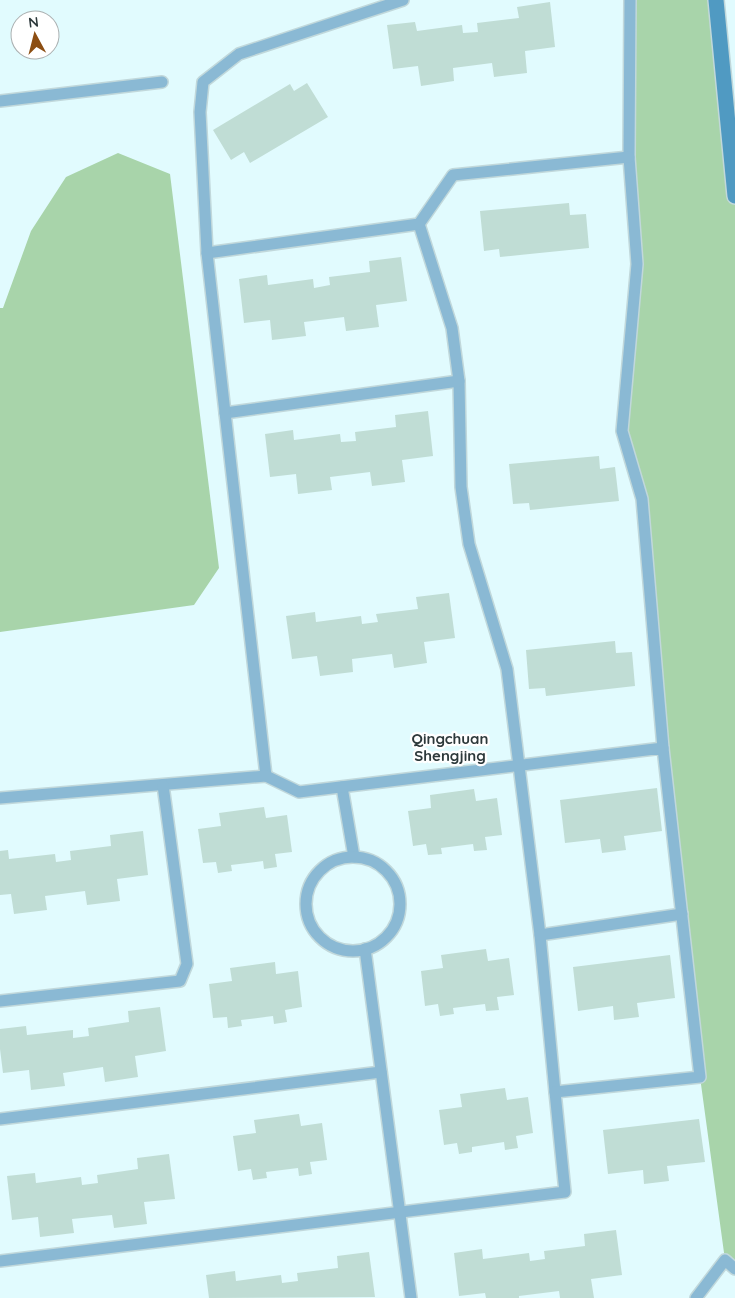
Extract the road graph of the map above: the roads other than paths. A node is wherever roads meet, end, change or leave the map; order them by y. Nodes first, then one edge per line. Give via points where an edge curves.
1 (404, 0) edge
2 (630, 0) edge
3 (716, 0) edge
4 (162, 82) dead end
5 (0, 102) edge
6 (629, 157) junction
7 (735, 196) edge
8 (419, 224) junction
9 (207, 253) junction
10 (459, 381) junction
11 (225, 413) junction
12 (663, 748) junction
13 (519, 765) junction
14 (266, 776) junction
15 (163, 784) junction
16 (342, 787) junction
17 (0, 798) edge
18 (354, 857) junction
19 (682, 914) junction
20 (540, 935) junction
21 (365, 949) junction
22 (0, 1001) edge
23 (381, 1072) junction
24 (555, 1092) junction
25 (0, 1119) edge
26 (399, 1212) junction
27 (0, 1261) edge
28 (735, 1269) edge
29 (411, 1298) edge
30 (696, 1298) edge

1 - 9 lane via 239,54 203,82 200,112
2 - 6 lane
3 - 7 street
4 - 5 lane
6 - 8 lane via 453,176
6 - 12 lane via 637,264 622,431 642,499
8 - 9 lane
8 - 10 lane via 452,328
9 - 11 lane
10 - 11 lane
10 - 13 lane via 461,487 469,544 507,669
11 - 14 lane
12 - 13 lane
12 - 19 lane
13 - 16 lane
13 - 20 lane
14 - 15 lane
14 - 16 lane via 299,792
15 - 17 lane
15 - 22 lane via 187,964 180,981
16 - 18 lane
18 - 21 lane via 374,862 387,872 396,885 400,901 398,917 391,931 380,943
18 - 21 lane via 338,859 317,874 306,901 307,916 323,940 336,947
19 - 20 lane
19 - 24 lane via 700,1077
20 - 24 lane
21 - 23 lane
23 - 25 lane
23 - 26 lane
24 - 26 lane via 565,1192
26 - 27 lane
26 - 29 lane
28 - 30 lane via 724,1260

